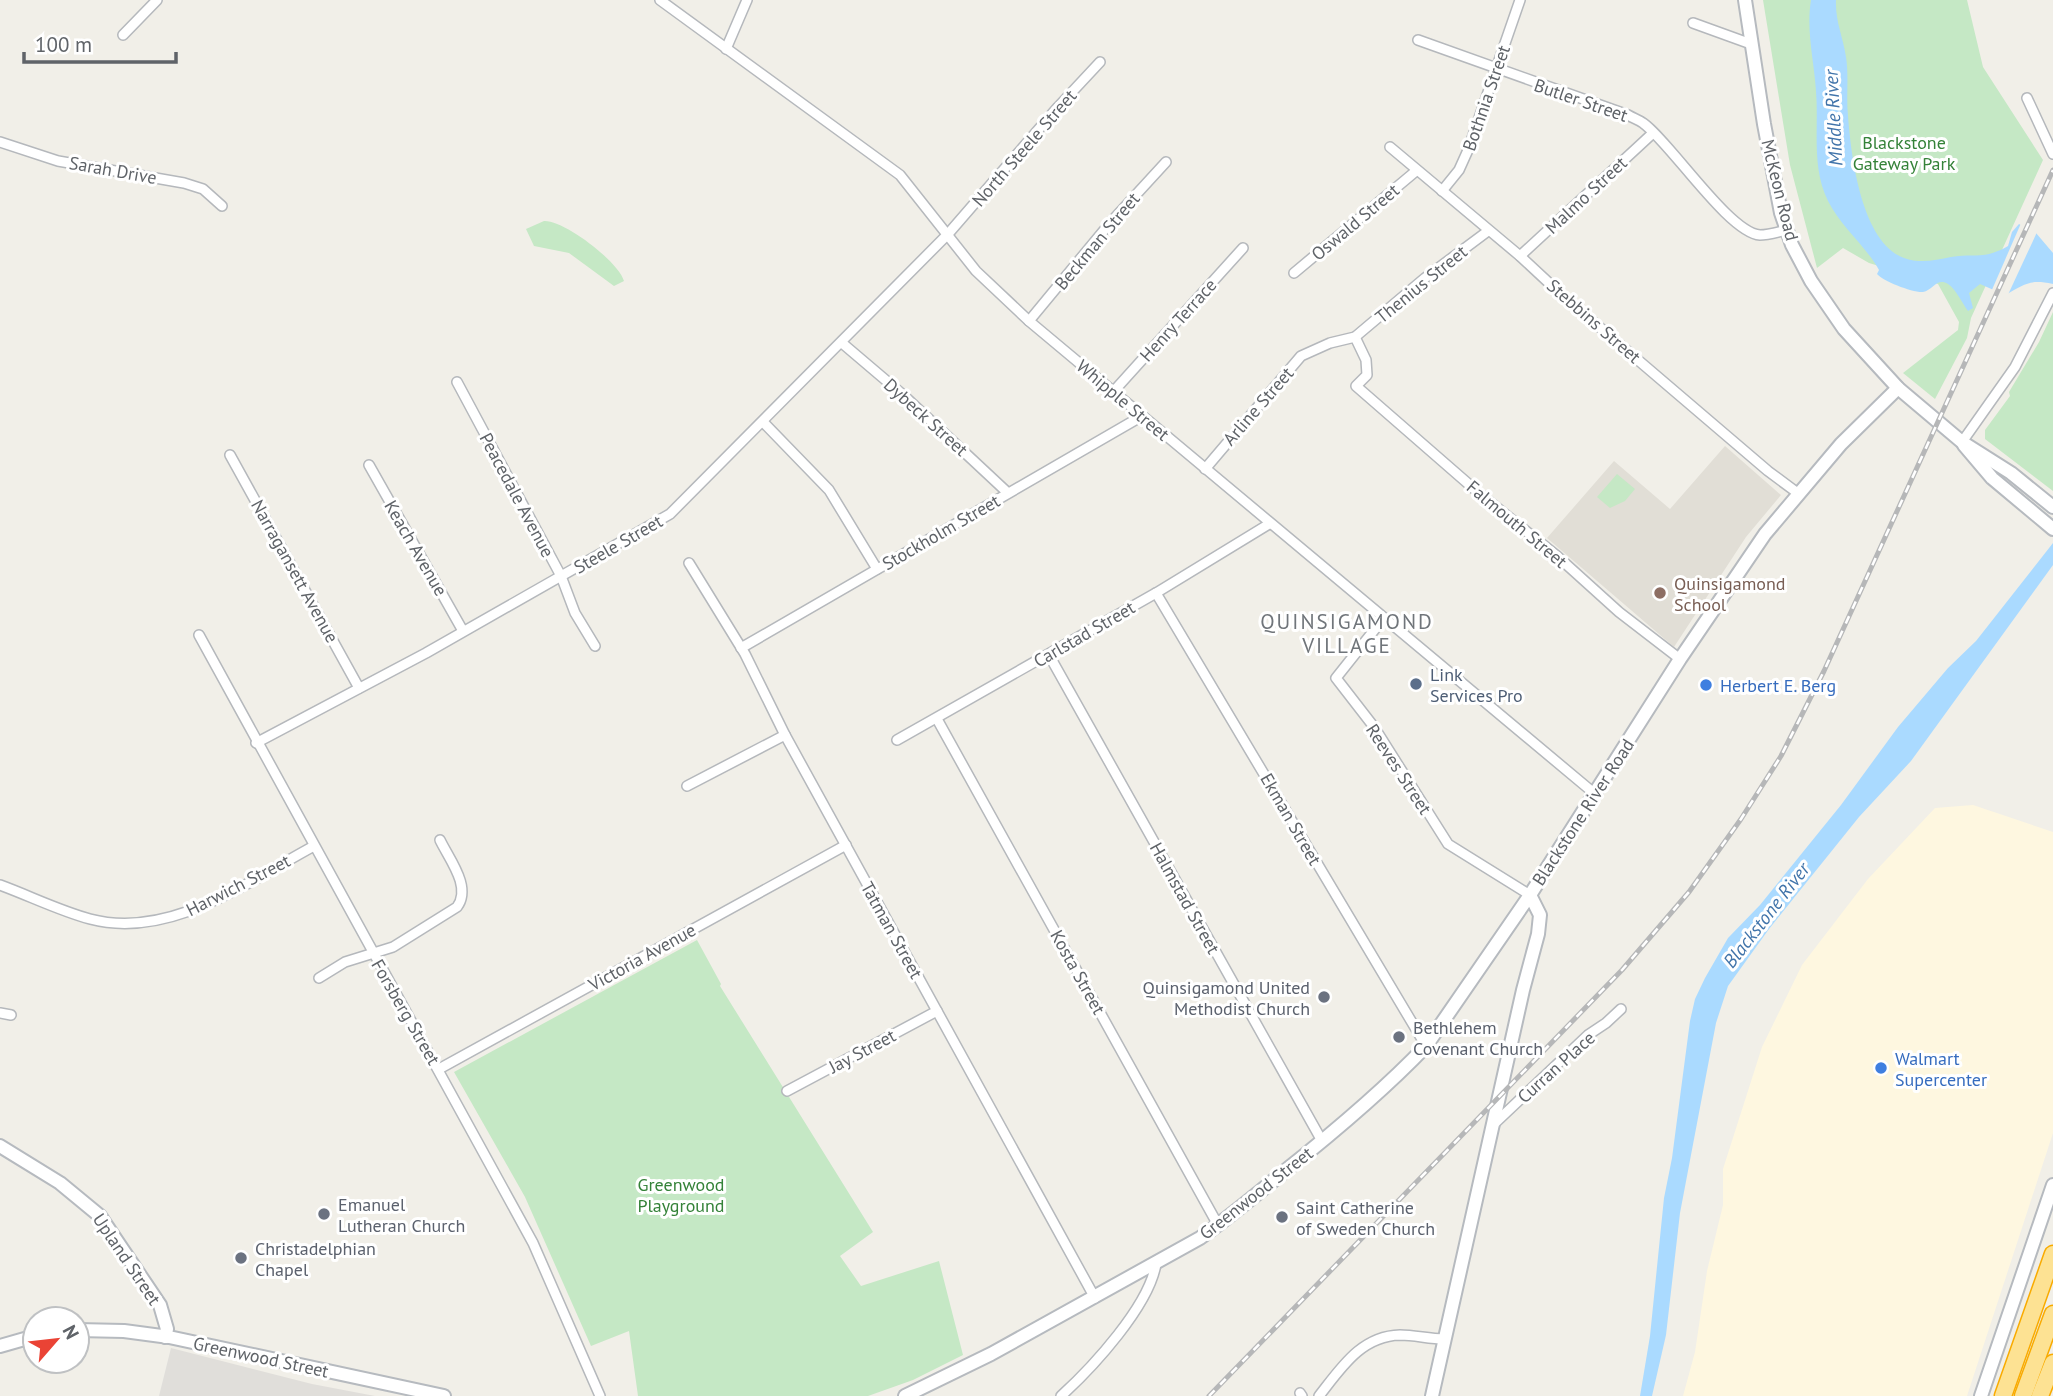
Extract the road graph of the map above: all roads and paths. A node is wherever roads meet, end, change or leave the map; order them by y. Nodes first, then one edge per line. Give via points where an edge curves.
1 (157, 0) edge
2 (660, 0) edge
3 (747, 0) edge
4 (1520, 0) edge
5 (1745, 0) edge
6 (1693, 23) dead end
7 (123, 35) dead end
8 (1418, 40) dead end
9 (1751, 44) junction
10 (726, 49) junction
11 (1100, 62) dead end
12 (1495, 69) junction
13 (2027, 98) dead end
14 (1653, 134) junction
15 (0, 142) edge
16 (1390, 147) dead end
17 (2053, 154) edge
18 (1166, 162) dead end
19 (1416, 172) junction
20 (1442, 191) junction
21 (222, 206) dead end
22 (1787, 230) junction
23 (1488, 231) junction
24 (948, 234) junction
25 (1243, 248) dead end
26 (1520, 256) junction
27 (1294, 272) dead end
28 (2053, 293) edge
29 (1029, 321) junction
30 (1355, 337) junction
31 (842, 344) junction
32 (457, 382) dead end
33 (1898, 388) junction
34 (1113, 392) junction
35 (1142, 416) junction
36 (763, 422) junction
37 (1962, 442) junction
38 (230, 455) dead end
39 (369, 465) dead end
40 (1205, 468) junction
41 (1008, 493) junction
42 (1799, 494) junction
43 (2052, 507) edge
44 (1269, 524) junction
45 (2053, 529) edge
46 (689, 563) dead end
47 (877, 569) junction
48 (561, 576) junction
49 (1156, 593) junction
50 (1383, 618) junction
51 (463, 631) junction
52 (198, 635) dead end
53 (595, 646) dead end
54 (741, 648) junction
55 (1049, 655) junction
56 (1681, 659) junction
57 (359, 688) junction
58 (937, 719) junction
59 (785, 735) junction
60 (897, 740) dead end
61 (256, 743) junction
62 (687, 786) dead end
63 (1595, 794) junction
64 (440, 840) dead end
65 (846, 845) junction
66 (314, 846) junction
67 (0, 885) edge
68 (1530, 895) junction
69 (373, 953) junction
70 (319, 978) dead end
71 (1621, 1009) dead end
72 (937, 1011) junction
73 (0, 1013) edge
74 (11, 1015) dead end
75 (1426, 1046) junction
76 (439, 1069) junction
77 (787, 1091) dead end
78 (1492, 1126) junction
79 (1322, 1141) junction
80 (0, 1146) edge
81 (2053, 1185) edge
82 (1219, 1225) junction
83 (2053, 1254) edge
84 (1156, 1264) junction
85 (1095, 1298) junction
86 (2053, 1314) edge
87 (91, 1330) edge
88 (165, 1337) junction
89 (1444, 1339) junction
90 (21, 1340) edge
91 (0, 1346) edge
92 (2053, 1363) edge
93 (444, 1396) edge
94 (600, 1396) edge
95 (905, 1396) edge
96 (1061, 1396) edge
97 (1319, 1396) edge
98 (1432, 1396) edge
99 (1980, 1396) edge
100 (2003, 1396) edge
101 (2023, 1396) edge
102 (2040, 1396) edge

1 - 7 street
2 - 10 street, Whipple Street
3 - 10 street
4 - 12 street, Bothnia Street
5 - 9 main road, McKeon Road
6 - 9 street
8 - 12 street, Butler Street
9 - 22 main road, McKeon Road
10 - 24 street, Whipple Street via 900,175
11 - 24 street, North Steele Street
12 - 14 street, Butler Street via 1628,116
12 - 20 street, Bothnia Street via 1468,150
13 - 17 street
14 - 22 street, Butler Street via 1736,223 1759,235
14 - 26 street, Malmo Street
15 - 21 street, Sarah Drive via 58,161 184,183 203,189
16 - 19 street, Stebbins Street
18 - 29 street, Beckman Street
19 - 20 street, Stebbins Street
19 - 27 street, Oswald Street
20 - 23 street, Stebbins Street
22 - 33 main road, McKeon Road via 1822,300
23 - 26 street, Stebbins Street
23 - 30 street, Thenius Street
24 - 29 street, Whipple Street via 976,271
24 - 31 street, Steele Street
25 - 34 street, Henry Terrace
26 - 42 street, Stebbins Street
28 - 37 street via 2015,367
29 - 34 street, Whipple Street
30 - 40 street, Arline Street via 1301,356
30 - 56 street, Falmouth Street via 1366,360 1367,375 1356,386 1619,612
31 - 36 street, Steele Street
31 - 41 street, Dybeck Street
32 - 48 street, Peacedale Avenue
33 - 37 main road, McKeon Road
33 - 42 main road, Blackstone River Road
34 - 35 street, Whipple Street
35 - 40 street, Whipple Street
35 - 41 street, Stockholm Street
36 - 47 street via 829,490
36 - 48 street, Steele Street via 670,514
37 - 43 main road, McKeon Road via 2011,473
37 - 45 main road, McKeon Road via 1992,478
38 - 57 street, Narragansett Avenue
39 - 51 street, Keach Avenue
40 - 44 street, Whipple Street
41 - 47 street, Stockholm Street
42 - 56 main road, Blackstone River Road via 1765,534
44 - 49 street, Carlstad Street
44 - 50 street, Whipple Street
46 - 54 street, Tatman Street
47 - 54 street, Stockholm Street
48 - 51 street, Steele Street
48 - 53 street, Peacedale Avenue via 575,613
49 - 55 street, Carlstad Street
49 - 75 street, Ekman Street
50 - 63 street, Whipple Street
50 - 68 street, Reeves Street via 1336,678 1374,727 1448,844
51 - 57 street, Steele Street
52 - 61 street, Forsberg Street
54 - 59 street, Tatman Street
55 - 58 street, Carlstad Street
55 - 79 street, Halmstad Street
56 - 63 main road, Blackstone River Road
57 - 61 street, Steele Street
58 - 60 street, Carlstad Street
58 - 82 street, Kosta Street
59 - 62 street
59 - 65 street, Tatman Street
61 - 66 street, Forsberg Street
63 - 68 main road, Blackstone River Road
64 - 69 street via 462,885 460,903 393,947
65 - 72 street, Tatman Street
65 - 76 street, Victoria Avenue
66 - 67 street, Harwich Street via 201,907 134,924 90,919
66 - 69 street, Forsberg Street
68 - 75 main road, Greenwood Street
68 - 78 main road, Blackstone River Road via 1540,915 1538,934
69 - 70 street via 345,962
69 - 76 street, Forsberg Street
71 - 78 street, Curran Place
72 - 77 street, Jay Street
72 - 85 street, Tatman Street
73 - 74 street
75 - 79 main road, Greenwood Street
76 - 94 street, Forsberg Street via 533,1243
78 - 89 main road, Blackstone River Road
79 - 82 main road, Greenwood Street
80 - 88 main road, Upland Street via 60,1183 100,1216 160,1305
81 - 99 main road
82 - 84 main road, Greenwood Street
83 - 100 highway
84 - 85 main road, Greenwood Street
84 - 96 street via 1136,1310
85 - 95 main road, Greenwood Street
86 - 101 highway
87 - 88 main road, Greenwood Street
88 - 93 main road, Greenwood Street
89 - 97 street via 1399,1335 1372,1340 1350,1358
89 - 98 main road, Blackstone River Road
90 - 91 main road
92 - 102 highway

